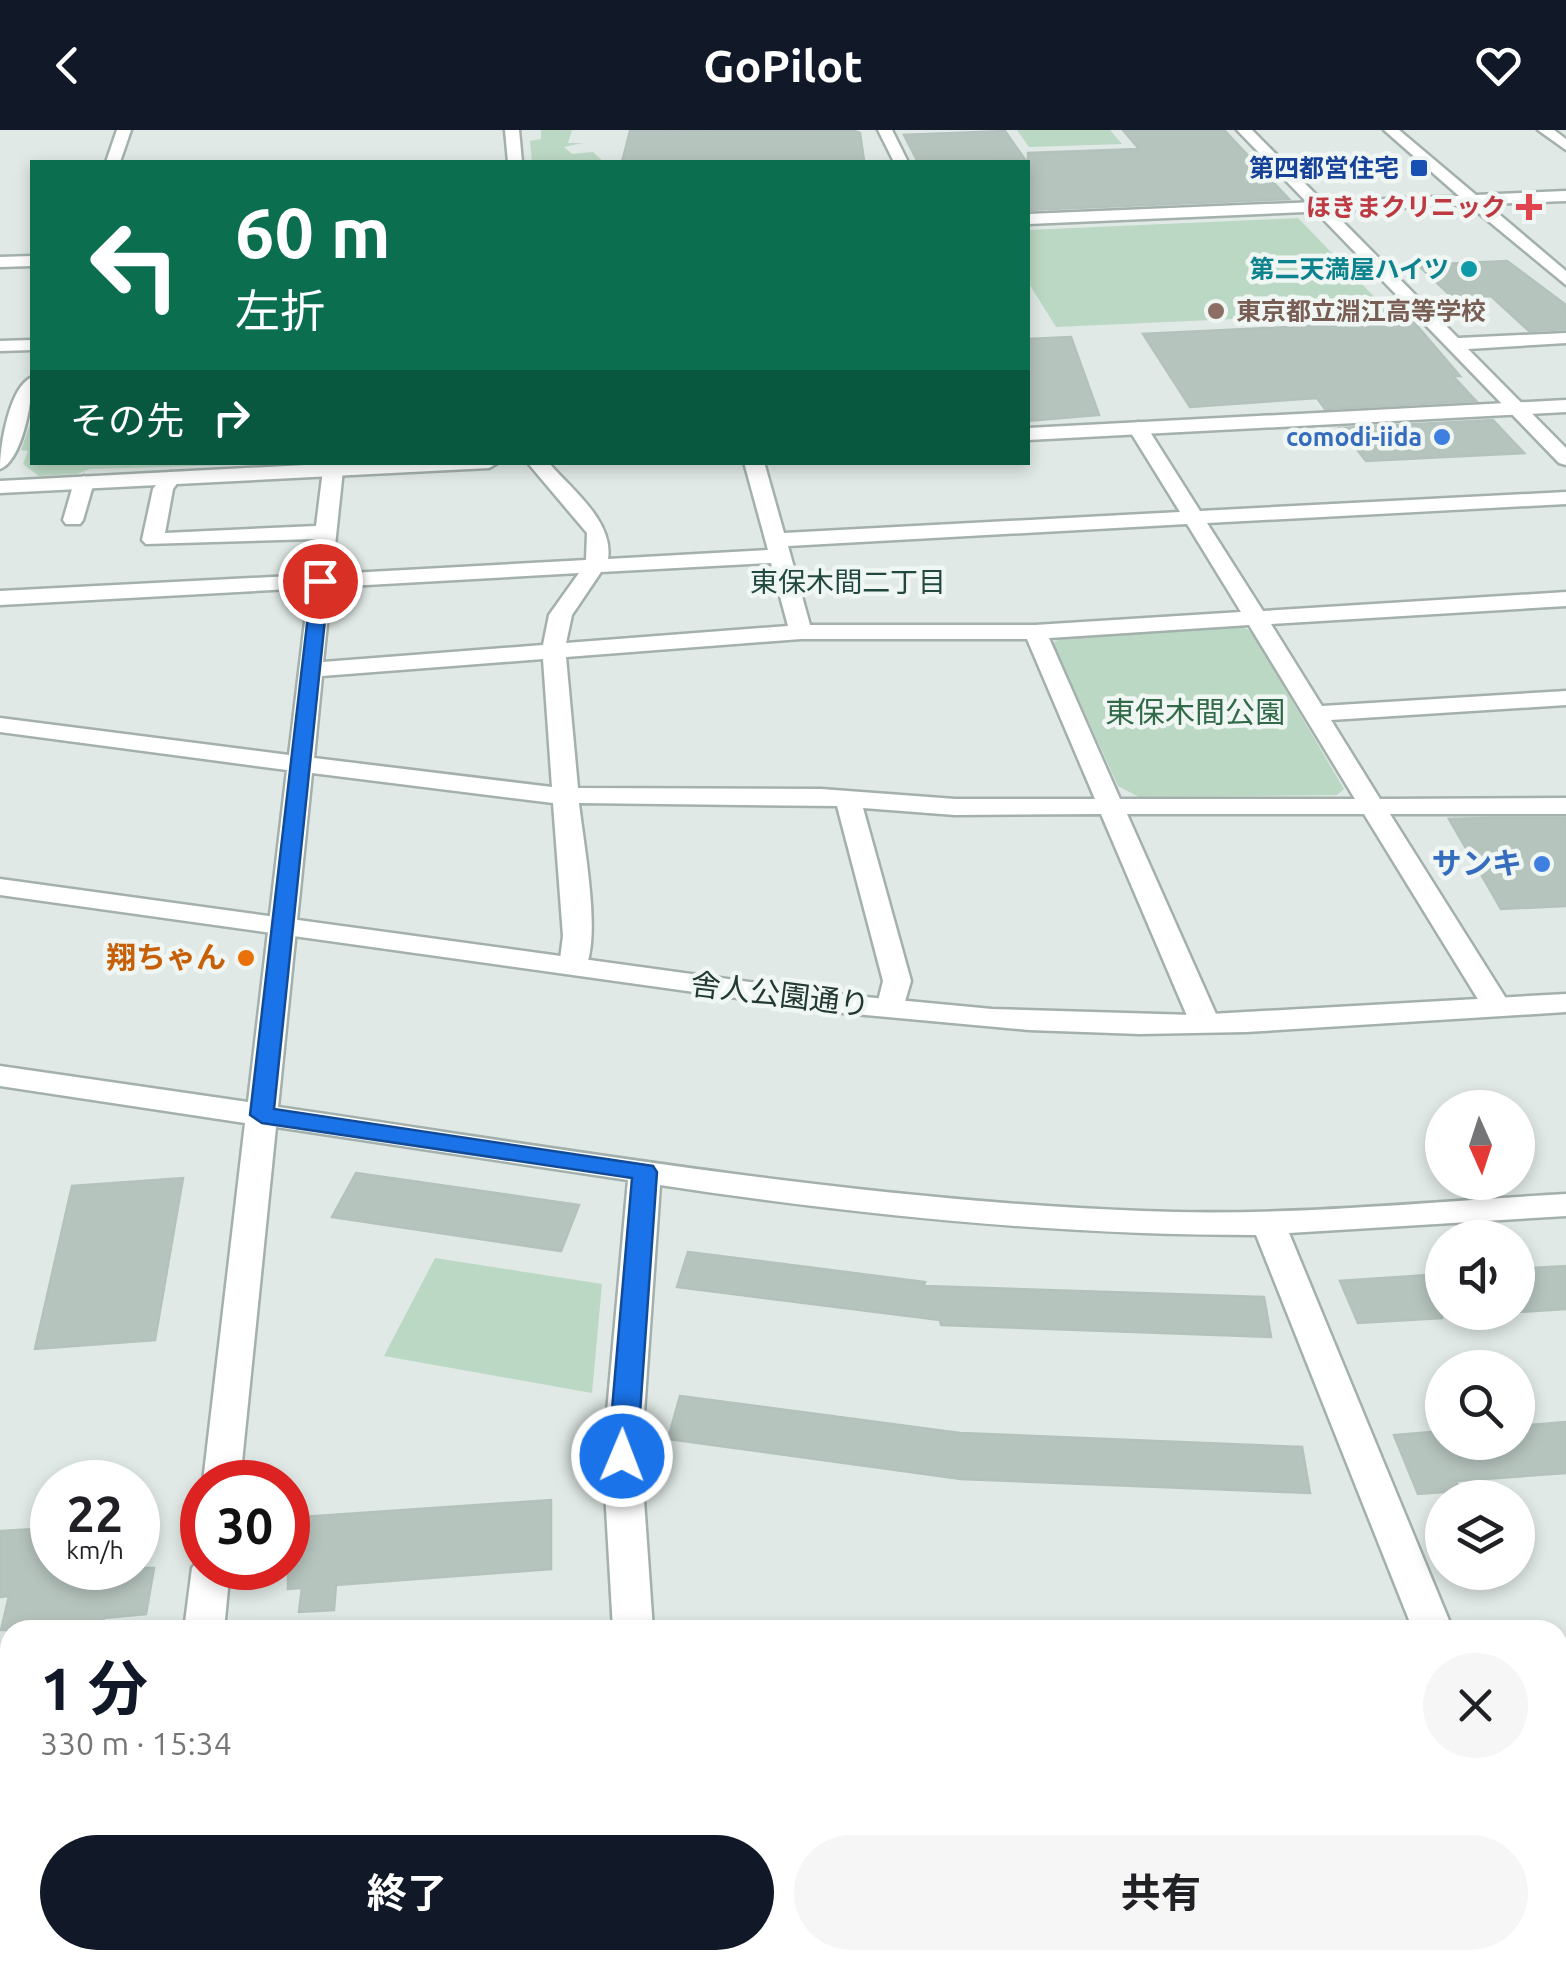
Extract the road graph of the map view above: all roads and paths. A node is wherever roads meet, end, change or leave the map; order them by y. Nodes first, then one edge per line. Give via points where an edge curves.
1 (124, 130) edge
2 (512, 130) edge
3 (885, 130) edge
4 (1244, 130) edge
5 (1391, 130) edge
6 (1545, 130) edge
7 (1564, 143) edge
8 (115, 160) edge
9 (515, 160) edge
10 (900, 160) edge
11 (1566, 196) edge
12 (1473, 200) junction
13 (1320, 207) junction
14 (1030, 219) edge
15 (30, 261) edge
16 (0, 262) edge
17 (1566, 280) edge
18 (1566, 338) edge
19 (1453, 344) junction
20 (30, 345) edge
21 (0, 346) edge
22 (30, 389) edge
23 (1566, 406) edge
24 (23, 408) junction
25 (1516, 408) junction
26 (0, 409) edge
27 (1138, 428) junction
28 (1030, 434) edge
29 (1566, 458) edge
30 (0, 463) edge
31 (431, 465) edge
32 (540, 465) edge
33 (755, 465) edge
34 (334, 470) junction
35 (171, 478) junction
36 (84, 482) junction
37 (0, 486) edge
38 (1566, 498) edge
39 (1196, 519) junction
40 (74, 520) dead end
41 (326, 532) junction
42 (776, 548) junction
43 (594, 566) junction
44 (320, 581) junction
45 (0, 598) edge
46 (1566, 600) edge
47 (1256, 618) junction
48 (800, 632) junction
49 (1035, 632) junction
50 (554, 653) junction
51 (311, 670) junction
52 (1566, 698) edge
53 (1316, 714) junction
54 (0, 725) edge
55 (300, 764) junction
56 (566, 796) junction
57 (848, 798) junction
58 (1110, 806) junction
59 (1374, 806) junction
60 (1566, 806) edge
61 (0, 887) edge
62 (282, 926) junction
63 (573, 967) junction
64 (1566, 1003) edge
65 (1497, 1008) junction
66 (890, 1009) junction
67 (1205, 1023) junction
68 (0, 1076) edge
69 (262, 1115) junction
70 (645, 1172) junction
71 (1566, 1205) edge
72 (1268, 1223) junction
73 (223, 1460) edge
74 (209, 1590) edge
75 (205, 1620) edge
76 (632, 1620) edge
77 (1429, 1620) edge

1 - 8 street
2 - 9 street
3 - 10 street
4 - 13 street
5 - 12 street
6 - 7 street
11 - 12 street
12 - 13 street
12 - 17 street
13 - 14 street
13 - 19 street
15 - 16 street
18 - 19 street
19 - 25 street
20 - 21 street
22 - 24 street
23 - 25 street
24 - 26 street
24 - 30 street
25 - 27 street
25 - 29 street
27 - 28 street
27 - 39 street
31 - 34 street
32 - 43 street via 597,532
33 - 42 street
34 - 35 street
34 - 41 street
35 - 36 street
35 - 41 street via 153,540
36 - 37 street
36 - 40 street
38 - 39 street
39 - 42 street
39 - 47 street
41 - 44 street
42 - 43 street
42 - 48 street
43 - 44 street
43 - 50 street via 556,626
44 - 45 street
44 - 51 street
46 - 47 street
47 - 49 street
47 - 53 street
48 - 49 street
48 - 50 street
49 - 58 street
50 - 51 street
50 - 56 street
51 - 55 street
52 - 53 street
53 - 59 street
54 - 55 street
55 - 56 street
55 - 62 street
56 - 57 street
56 - 63 street
57 - 58 street via 954,807
57 - 66 street via 897,981
58 - 59 street
58 - 67 street
59 - 60 street
59 - 65 street
61 - 62 street, 舎人公園通り
62 - 63 street, 舎人公園通り
62 - 69 street
63 - 66 street, 舎人公園通り
64 - 65 street, 舎人公園通り
65 - 67 street, 舎人公園通り
66 - 67 street, 舎人公園通り via 1049,1022
68 - 69 street
69 - 70 street
69 - 73 street
70 - 72 street via 961,1213
70 - 76 street via 622,1456
71 - 72 street
72 - 77 street
74 - 75 street

